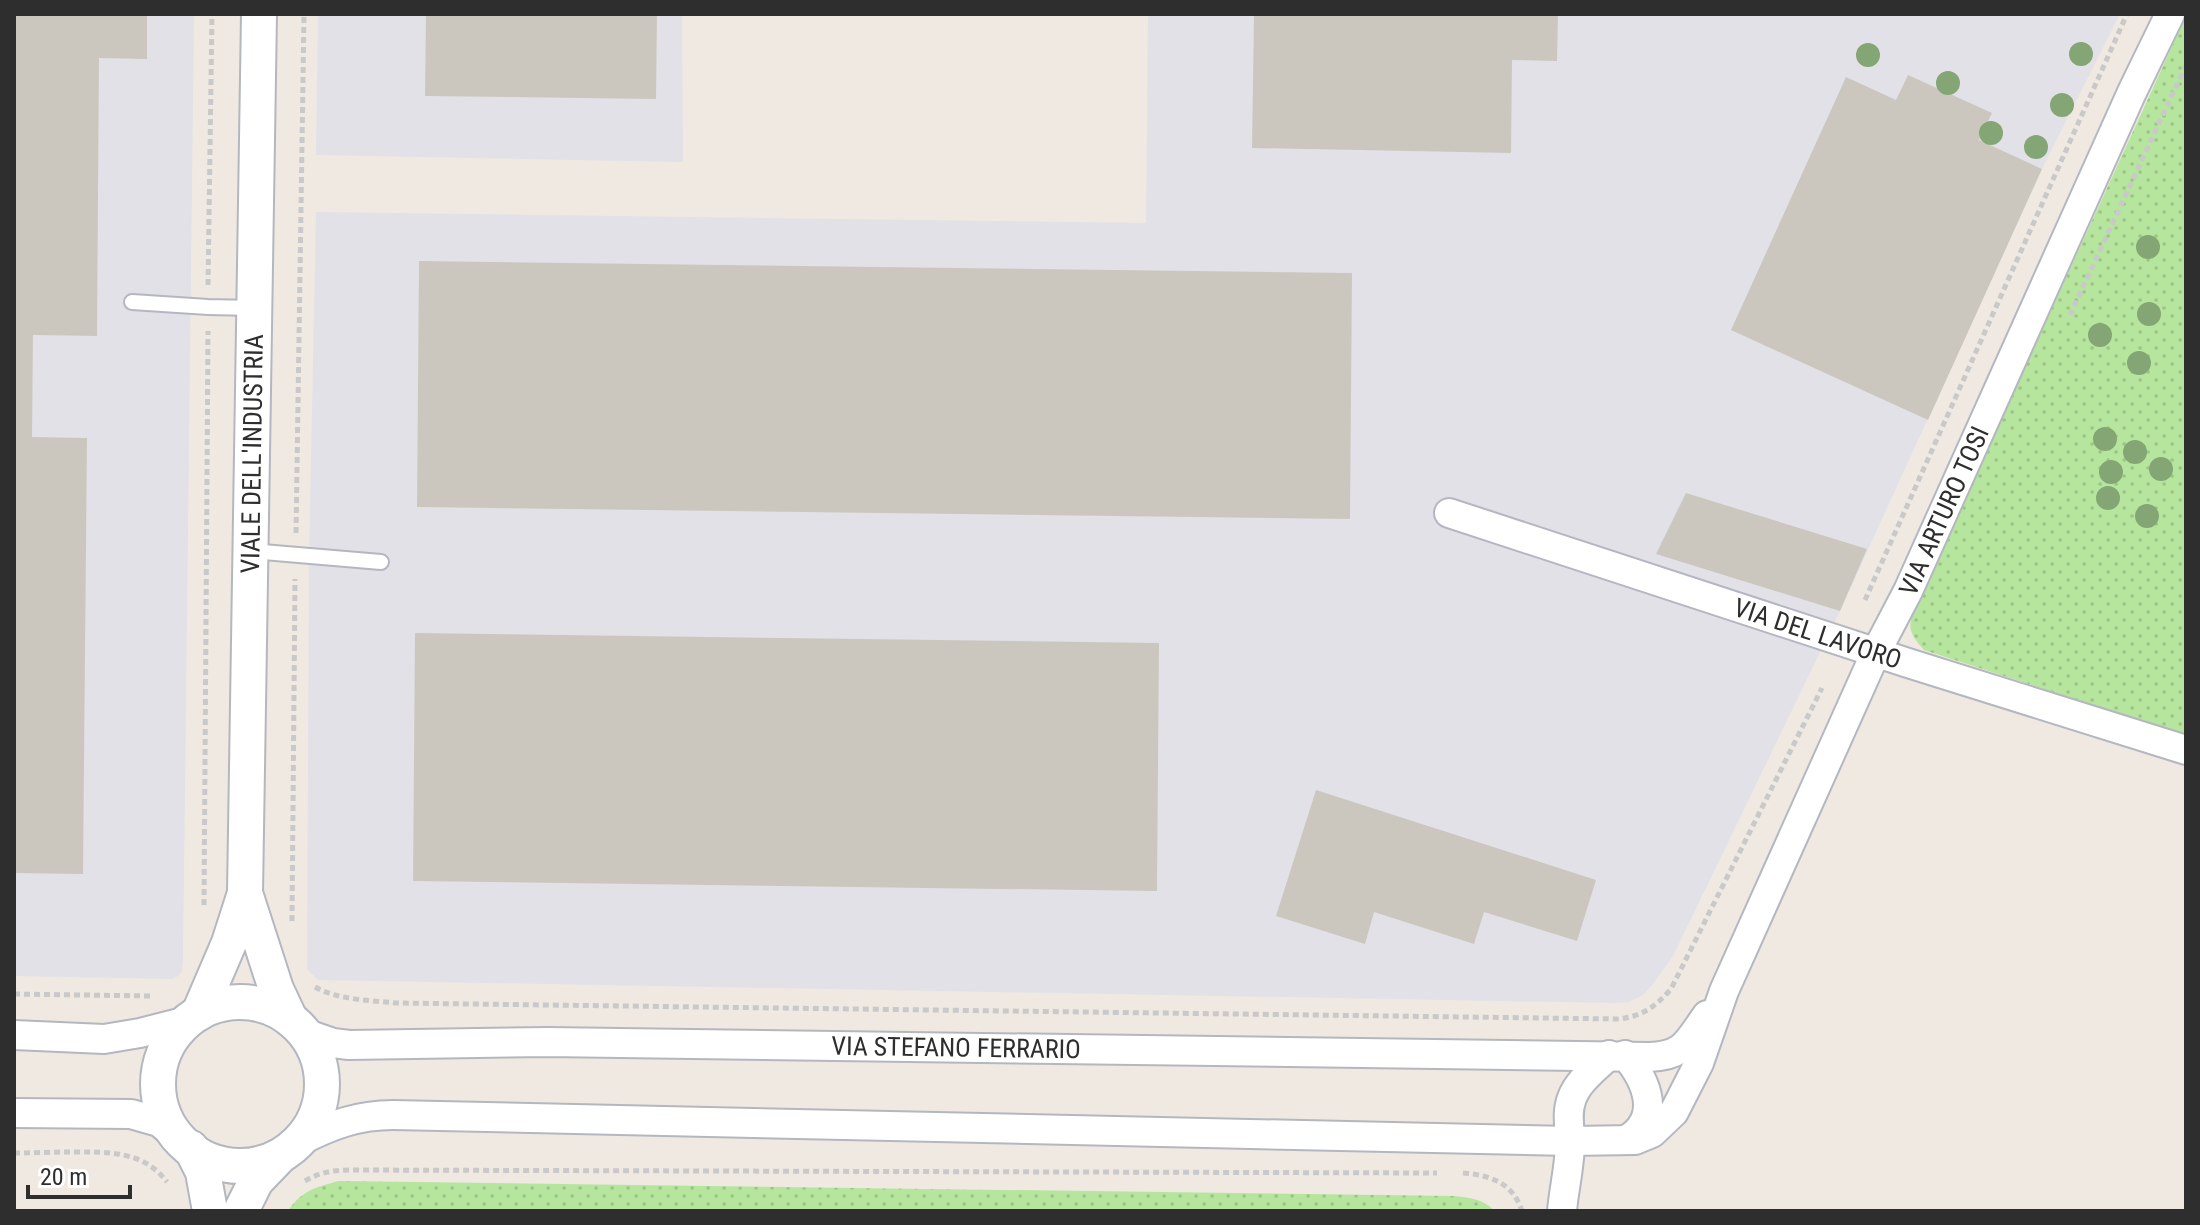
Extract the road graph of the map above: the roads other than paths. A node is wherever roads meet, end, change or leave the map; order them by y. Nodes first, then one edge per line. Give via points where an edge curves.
1 (259, 14) edge
2 (2164, 19) edge
3 (132, 302) dead end
4 (254, 308) junction
5 (1449, 513) dead end
6 (252, 551) junction
7 (381, 562) dead end
8 (1876, 652) junction
9 (2186, 750) edge
10 (245, 893) junction
11 (1724, 991) junction
12 (193, 1017) junction
13 (297, 1026) junction
14 (14, 1035) edge
15 (1617, 1055) junction
16 (14, 1113) edge
17 (1570, 1141) junction
18 (1621, 1142) junction
19 (186, 1144) junction
20 (289, 1149) junction
21 (210, 1211) edge
22 (241, 1211) edge
23 (1562, 1211) edge

1 - 4 street, VIALE DELL'INDUSTRIA
2 - 8 street, VIA ARTURO TOSI
3 - 4 lane
4 - 6 street, VIALE DELL'INDUSTRIA
5 - 8 street, VIA DEL LAVORO
6 - 7 lane
6 - 10 street, VIALE DELL'INDUSTRIA
8 - 9 street, VIA DEL LAVORO
8 - 11 street, VIA ARTURO TOSI
10 - 12 street via 229,943
10 - 13 street via 276,989
11 - 15 street, VIA ARTURO TOSI via 1678,1052
11 - 18 street, VIA ARTURO TOSI via 1699,1063 1674,1112 1652,1133
12 - 13 street via 221,1004 246,1002 269,1007
12 - 14 street via 104,1039
12 - 19 street via 170,1041 159,1079 166,1118
13 - 15 street, VIA STEFANO FERRARIO via 349,1045 548,1042
13 - 20 street via 316,1053 322,1087 314,1122
15 - 17 street via 1573,1095
15 - 18 street via 1641,1077 1648,1104 1641,1127
16 - 19 street via 131,1114 159,1122
17 - 18 street, VIA ARTURO TOSI
17 - 20 street via 374,1115 342,1122
17 - 23 street
19 - 20 street via 202,1157 227,1165 254,1165
19 - 21 street via 203,1172
20 - 22 street via 256,1181

